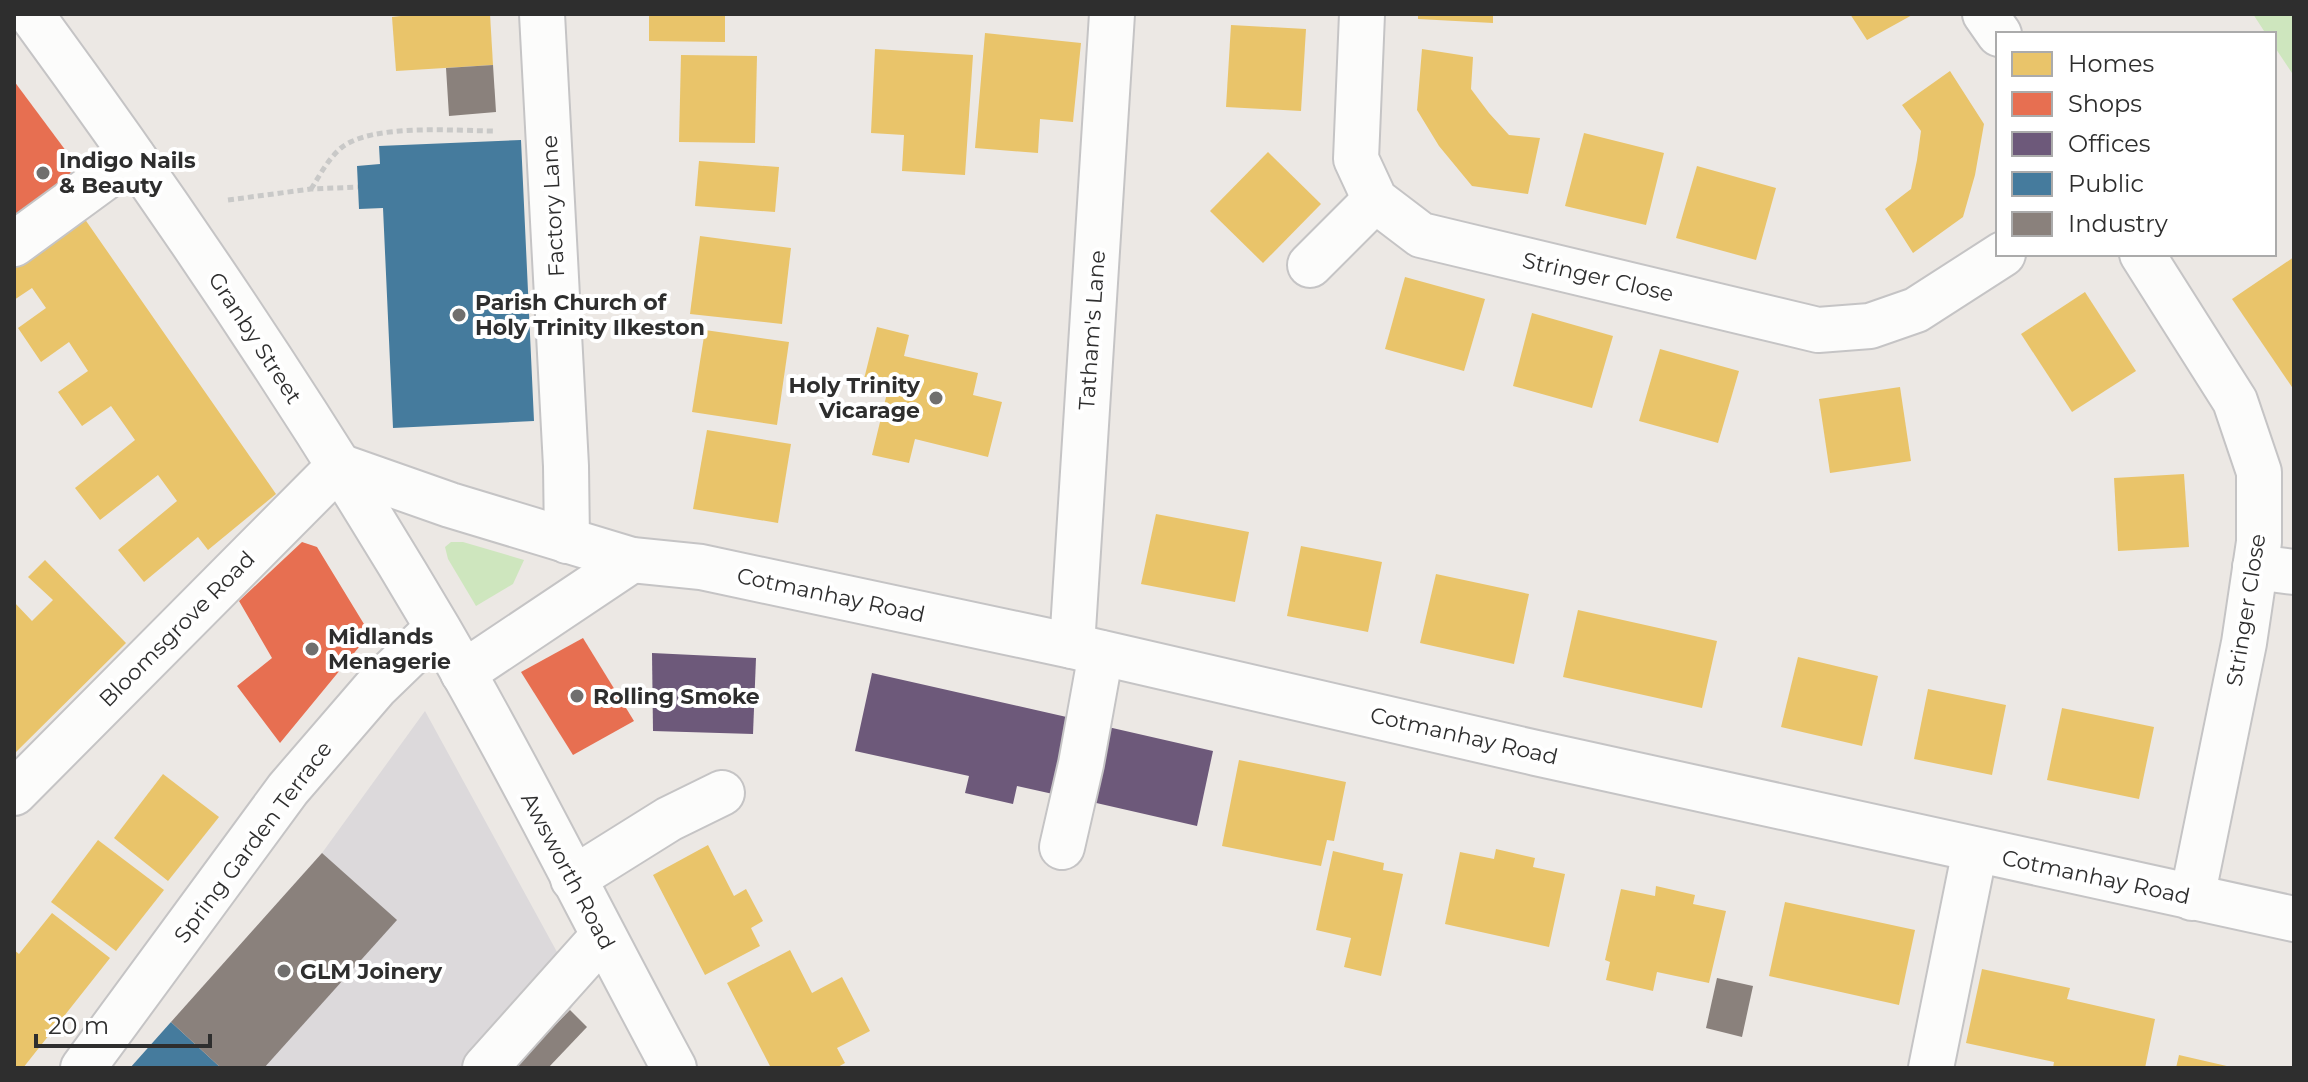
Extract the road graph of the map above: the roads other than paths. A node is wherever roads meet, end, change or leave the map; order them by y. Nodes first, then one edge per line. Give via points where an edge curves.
1 (31, 14) edge
2 (542, 14) edge
3 (1112, 14) edge
4 (1362, 14) edge
5 (1985, 14) edge
6 (1998, 32) edge
7 (133, 157) junction
8 (1375, 200) junction
9 (14, 244) edge
10 (2000, 256) edge
11 (2143, 256) edge
12 (1310, 265) dead end
13 (339, 466) junction
14 (567, 541) junction
15 (632, 560) junction
16 (2275, 569) edge
17 (437, 628) junction
18 (1087, 649) junction
19 (463, 673) junction
20 (14, 793) edge
21 (722, 793) dead end
22 (1062, 847) dead end
23 (1975, 850) junction
24 (573, 879) junction
25 (2192, 898) junction
26 (2294, 919) edge
27 (603, 936) junction
28 (83, 1068) edge
29 (485, 1068) edge
30 (674, 1068) edge
31 (1931, 1068) edge

1 - 7 street, Granby Street
2 - 14 street, Factory Lane
3 - 18 street, Tatham's Lane
4 - 8 street, Stringer Close via 1356,159
5 - 6 street
7 - 9 street
7 - 13 street, Granby Street
8 - 10 street, Stringer Close via 1421,235 1818,330 1870,326 1916,310
8 - 12 street
11 - 16 street, Stringer Close via 2235,401 2259,472 2259,542
13 - 14 street, Cotmanhay Road
13 - 17 street, Granby Street
13 - 20 street, Bloomsgrove Road
14 - 15 street, Cotmanhay Road
15 - 18 street, Cotmanhay Road via 701,567
15 - 19 street
16 - 25 street, Stringer Close via 2244,643
17 - 19 street, Granby Street
17 - 28 street, Spring Garden Terrace via 376,687 288,789
18 - 22 street, Tatham's Lane via 1081,764
18 - 23 street, Cotmanhay Road
19 - 24 street, Awsworth Road
21 - 24 street
23 - 25 street, Cotmanhay Road
23 - 31 street
24 - 27 street, Awsworth Road
25 - 26 street, Cotmanhay Road
27 - 29 street
27 - 30 street, Awsworth Road

